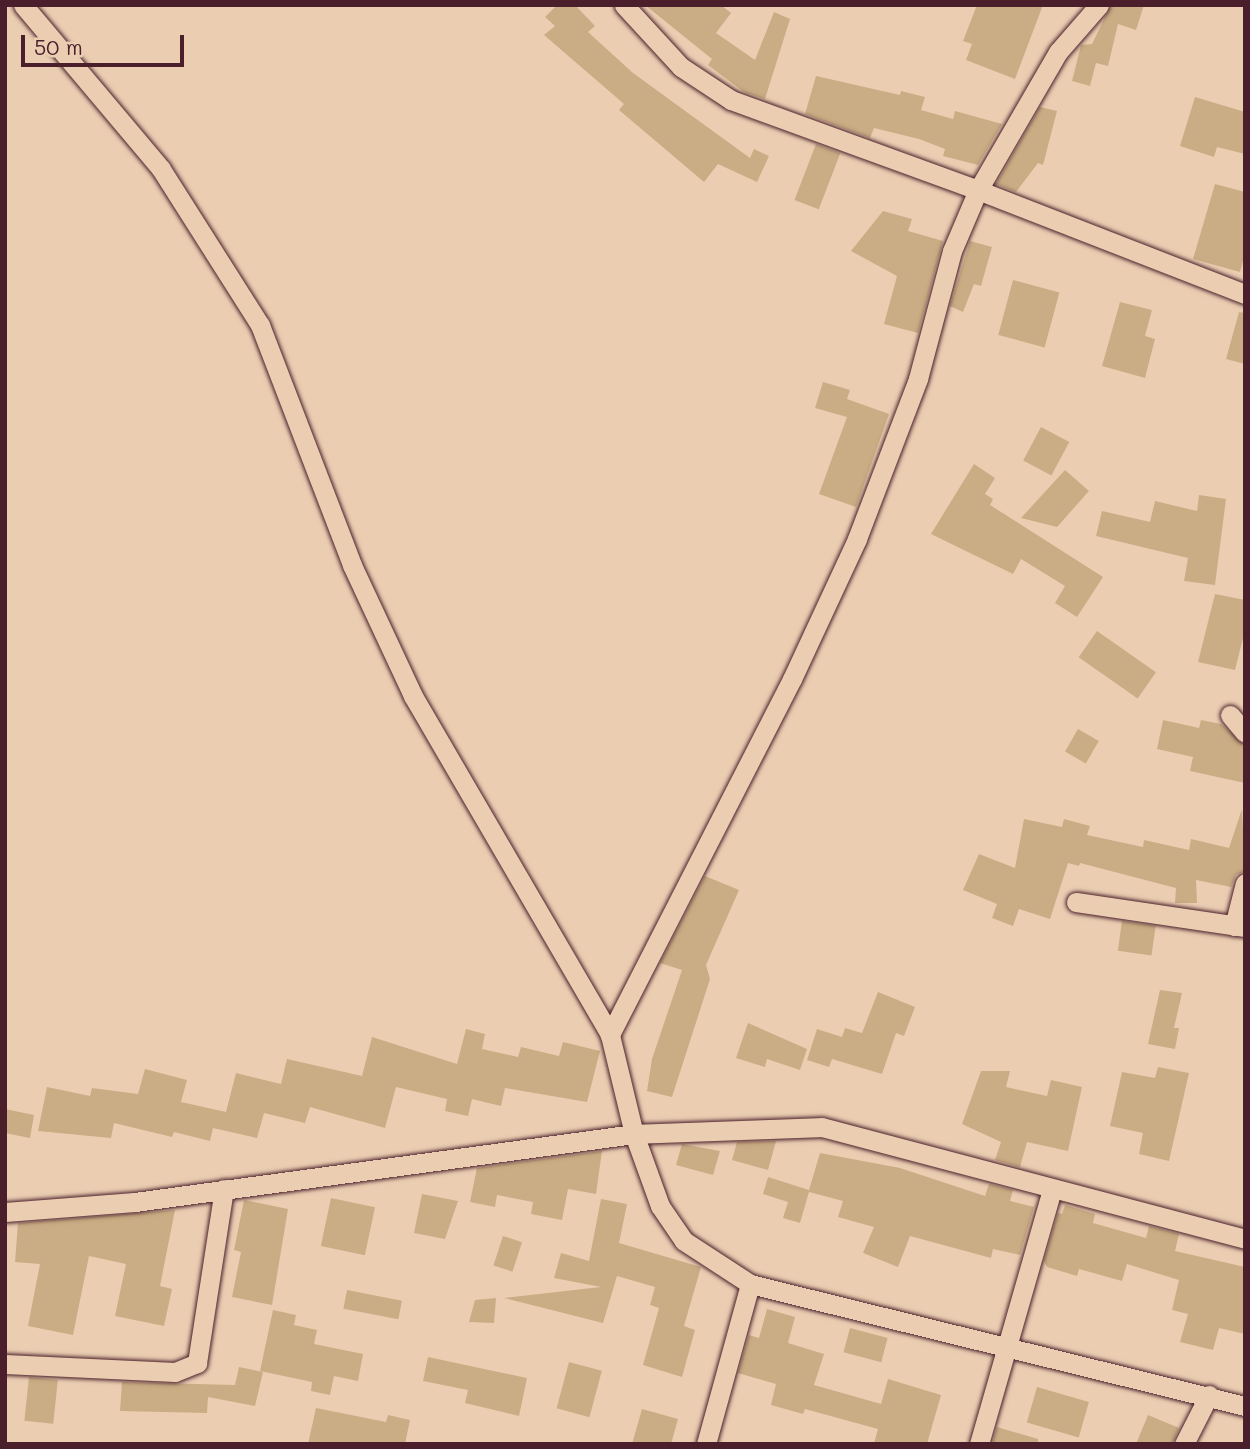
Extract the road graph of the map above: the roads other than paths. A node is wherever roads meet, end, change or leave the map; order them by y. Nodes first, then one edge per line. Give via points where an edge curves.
1 (23, 5) edge
2 (624, 5) edge
3 (1099, 5) edge
4 (978, 190) junction
5 (1245, 294) edge
6 (1230, 715) dead end
7 (1245, 733) edge
8 (1245, 883) edge
9 (1076, 902) dead end
10 (1240, 927) edge
11 (610, 1035) junction
12 (634, 1135) junction
13 (224, 1189) junction
14 (1052, 1189) junction
15 (5, 1212) edge
16 (1245, 1240) edge
17 (750, 1284) junction
18 (1010, 1343) junction
19 (5, 1364) edge
20 (1209, 1395) junction
21 (1243, 1401) edge
22 (706, 1444) edge
23 (979, 1444) edge
24 (1184, 1444) edge

1 - 11 street via 161,169 260,326 352,565 413,696
2 - 4 street via 681,67 731,100
3 - 4 street via 1058,52
4 - 5 street
4 - 11 street via 952,251 918,379 857,539 792,679
6 - 7 street
8 - 10 street
9 - 10 street
11 - 12 street
12 - 13 street
12 - 14 street via 822,1127
12 - 17 street via 660,1206 684,1241
13 - 15 street via 135,1202
13 - 19 street via 197,1363 175,1372
14 - 16 street
14 - 18 street
17 - 18 street
17 - 22 street
18 - 20 street
18 - 23 street
20 - 21 street
20 - 24 street

